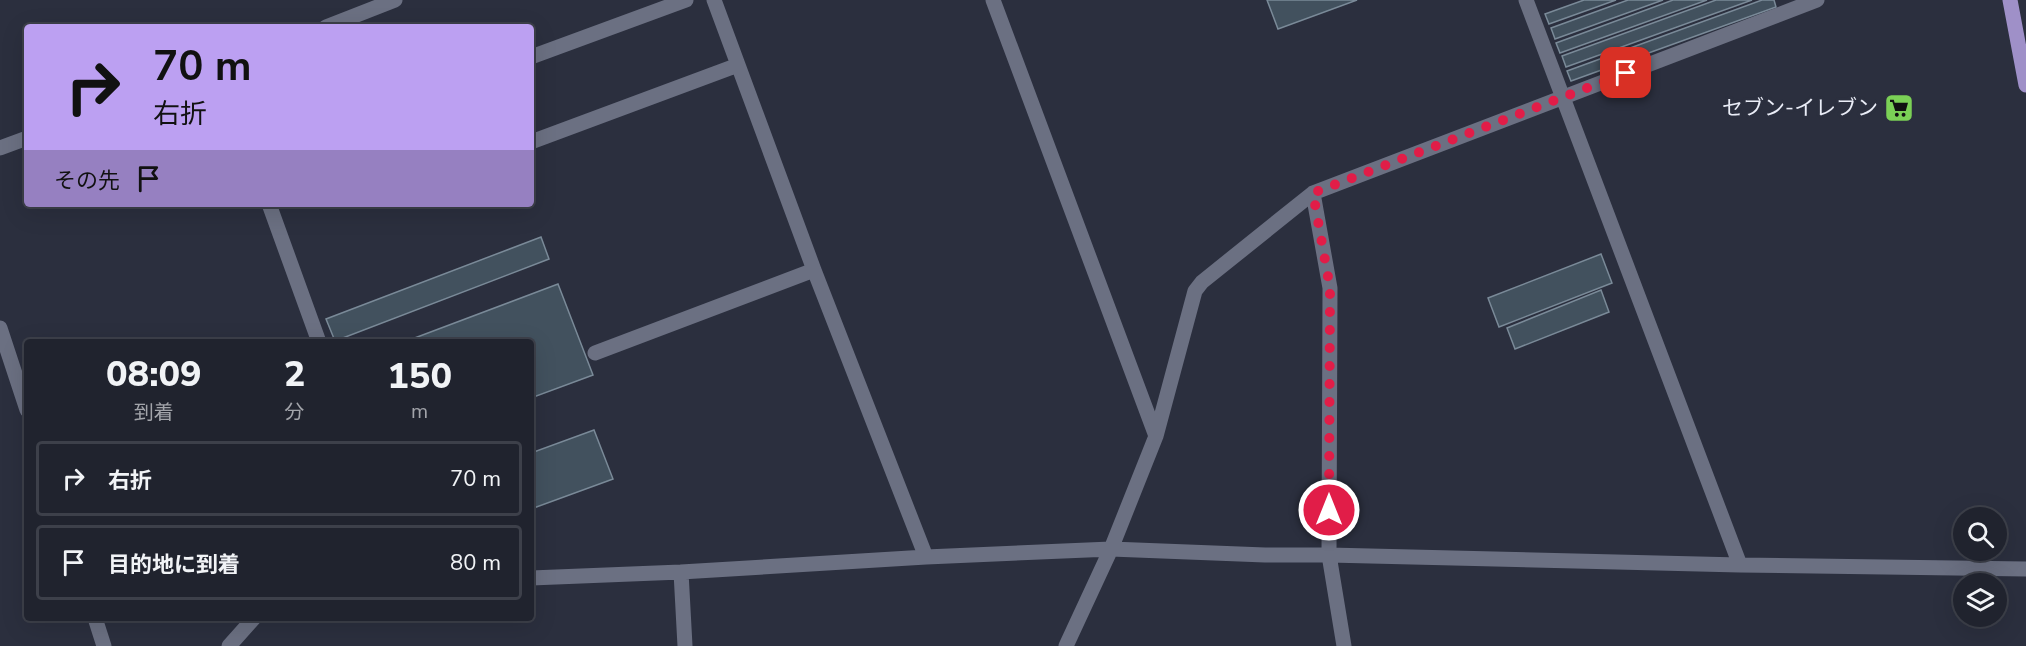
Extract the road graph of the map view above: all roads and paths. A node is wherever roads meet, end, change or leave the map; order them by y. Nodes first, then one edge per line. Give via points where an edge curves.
1 (395, 0) edge
2 (687, 0) edge
3 (714, 0) edge
4 (993, 0) edge
5 (1526, 0) edge
6 (1817, 0) edge
7 (2010, 0) edge
8 (334, 24) edge
9 (534, 56) edge
10 (738, 65) junction
11 (2026, 85) edge
12 (1562, 97) junction
13 (24, 139) edge
14 (534, 141) edge
15 (0, 148) edge
16 (1313, 193) junction
17 (270, 207) edge
18 (814, 270) junction
19 (0, 328) edge
20 (318, 339) edge
21 (595, 353) dead end
22 (24, 401) edge
23 (1156, 436) junction
24 (1111, 549) junction
25 (1329, 555) junction
26 (926, 557) junction
27 (1740, 565) junction
28 (2026, 568) edge
29 (681, 572) junction
30 (534, 578) edge
31 (96, 621) edge
32 (251, 621) edge
33 (104, 646) edge
34 (229, 646) edge
35 (685, 646) edge
36 (1066, 646) edge
37 (1344, 646) edge

1 - 8 street
2 - 9 street
3 - 10 street
4 - 23 street
5 - 12 street
6 - 12 street
7 - 11 main road
10 - 14 street
10 - 18 street
12 - 16 street
12 - 27 street
13 - 15 street
16 - 23 street via 1195,291
16 - 25 street via 1330,288
17 - 20 street
18 - 21 street
18 - 26 street
19 - 22 street
23 - 24 street
24 - 25 street
24 - 26 street
24 - 36 street
25 - 27 street
25 - 37 street
26 - 29 street
27 - 28 street
29 - 30 street
29 - 35 street
31 - 33 street
32 - 34 street

